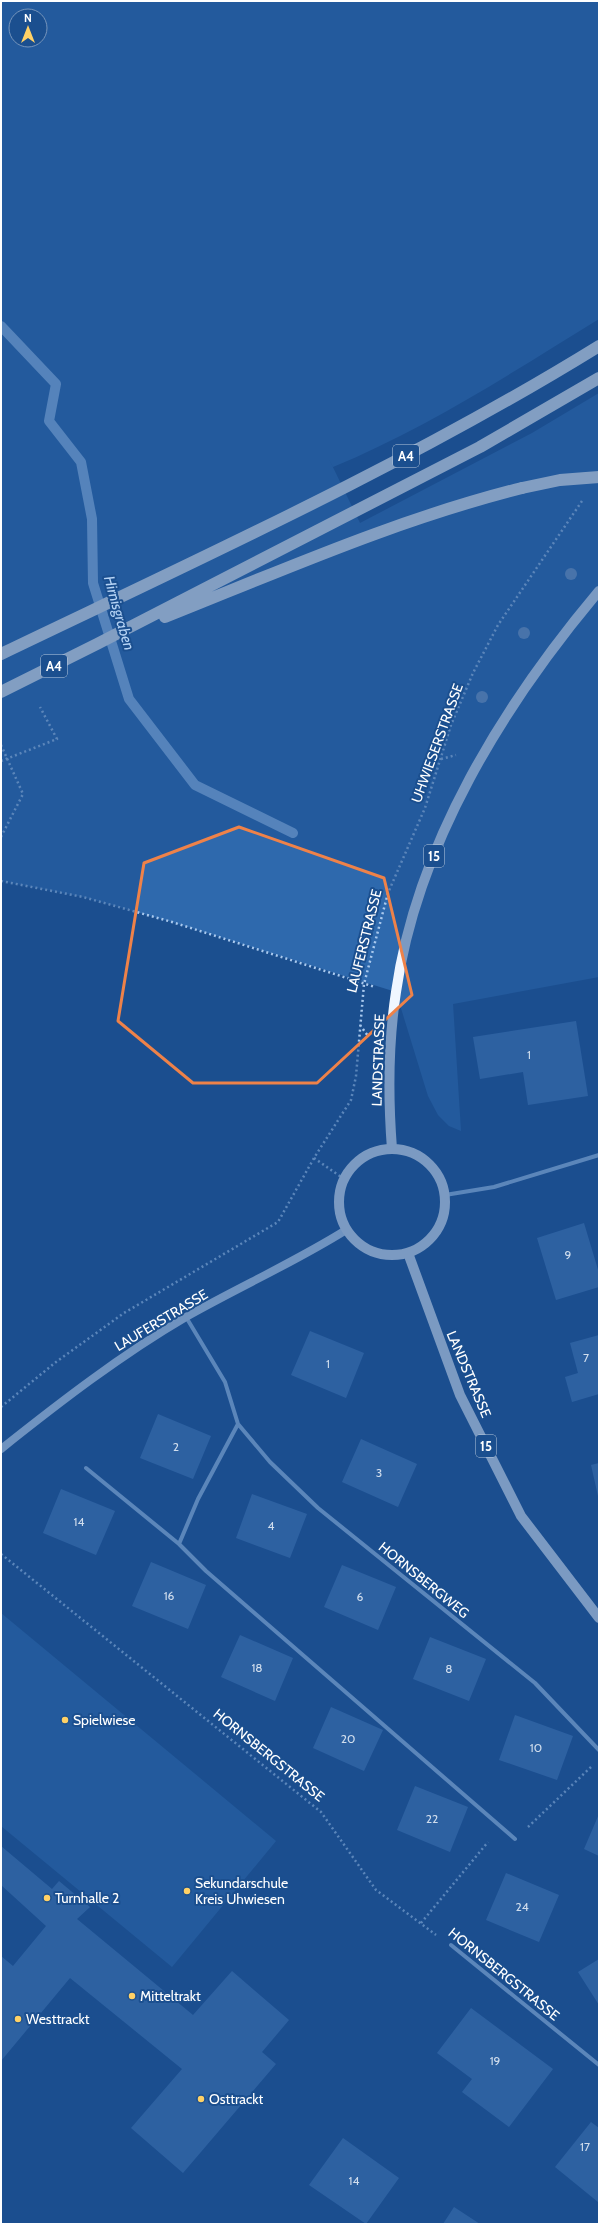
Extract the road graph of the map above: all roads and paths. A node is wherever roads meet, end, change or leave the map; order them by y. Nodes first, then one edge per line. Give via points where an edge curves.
1 (599, 346) edge
2 (599, 378) edge
3 (599, 477) edge
4 (577, 510) dead end
5 (599, 591) edge
6 (97, 644) junction
7 (1, 654) edge
8 (6, 690) edge
9 (40, 707) dead end
10 (1, 745) edge
11 (7, 760) junction
12 (1, 761) edge
13 (1, 837) edge
14 (401, 864) joint
15 (1, 881) edge
16 (364, 984) junction
17 (396, 992) junction
18 (392, 1149) junction
19 (599, 1155) edge
20 (314, 1158) junction
21 (344, 1179) junction
22 (445, 1196) junction
23 (346, 1230) junction
24 (408, 1253) junction
25 (186, 1317) junction
26 (1, 1407) edge
27 (238, 1424) junction
28 (1, 1449) edge
29 (86, 1468) dead end
30 (179, 1544) junction
31 (1, 1554) edge
32 (599, 1618) edge
33 (599, 1750) edge
34 (593, 1765) dead end
35 (515, 1839) joint
36 (485, 1845) dead end
37 (421, 1923) junction
38 (451, 1945) joint
39 (599, 2064) edge

1 - 7 highway, A4 via 473,421 207,555
2 - 6 highway, A4 via 480,447
3 - 6 highway, bridge via 560,480 522,488 398,524
4 - 14 path, UHWIESERSTRASSE via 498,625 473,673 451,725 425,808
5 - 17 main road, LANDSTRASSE / 15 via 514,703 456,804 430,864 409,930
6 - 8 highway, A4
9 - 11 path via 57,739
10 - 11 path
11 - 12 path
11 - 13 path via 22,794
14 - 16 path, LAUFERSTRASSE via 388,893
15 - 16 path via 83,897 172,922
16 - 17 path
16 - 20 path, LAUFERSTRASSE via 356,1076 351,1100
17 - 18 main road, LANDSTRASSE / 15 via 390,1067
18 - 21 main road via 366,1156
18 - 22 main road via 412,1153 430,1165 442,1183
19 - 22 street via 494,1187
20 - 21 path
20 - 26 path, LAUFERSTRASSE via 278,1222 124,1313 56,1362
21 - 23 main road via 339,1211
22 - 24 main road via 444,1213 436,1233 424,1245
23 - 24 main road via 368,1250 391,1256
23 - 25 street, LAUFERSTRASSE
24 - 32 main road, LANDSTRASSE / 15 via 460,1395 521,1516
25 - 27 street, HORNSBERGWEG via 225,1382
25 - 28 street, LAUFERSTRASSE via 56,1405
27 - 30 street via 198,1499
27 - 33 street, HORNSBERGWEG via 270,1462 318,1508 534,1683
29 - 30 street
30 - 35 street via 206,1571
31 - 37 path, HORNSBERGSTRASSE via 321,1812 376,1890
34 - 35 path
36 - 37 path
37 - 38 path, HORNSBERGSTRASSE
38 - 39 street, HORNSBERGSTRASSE

